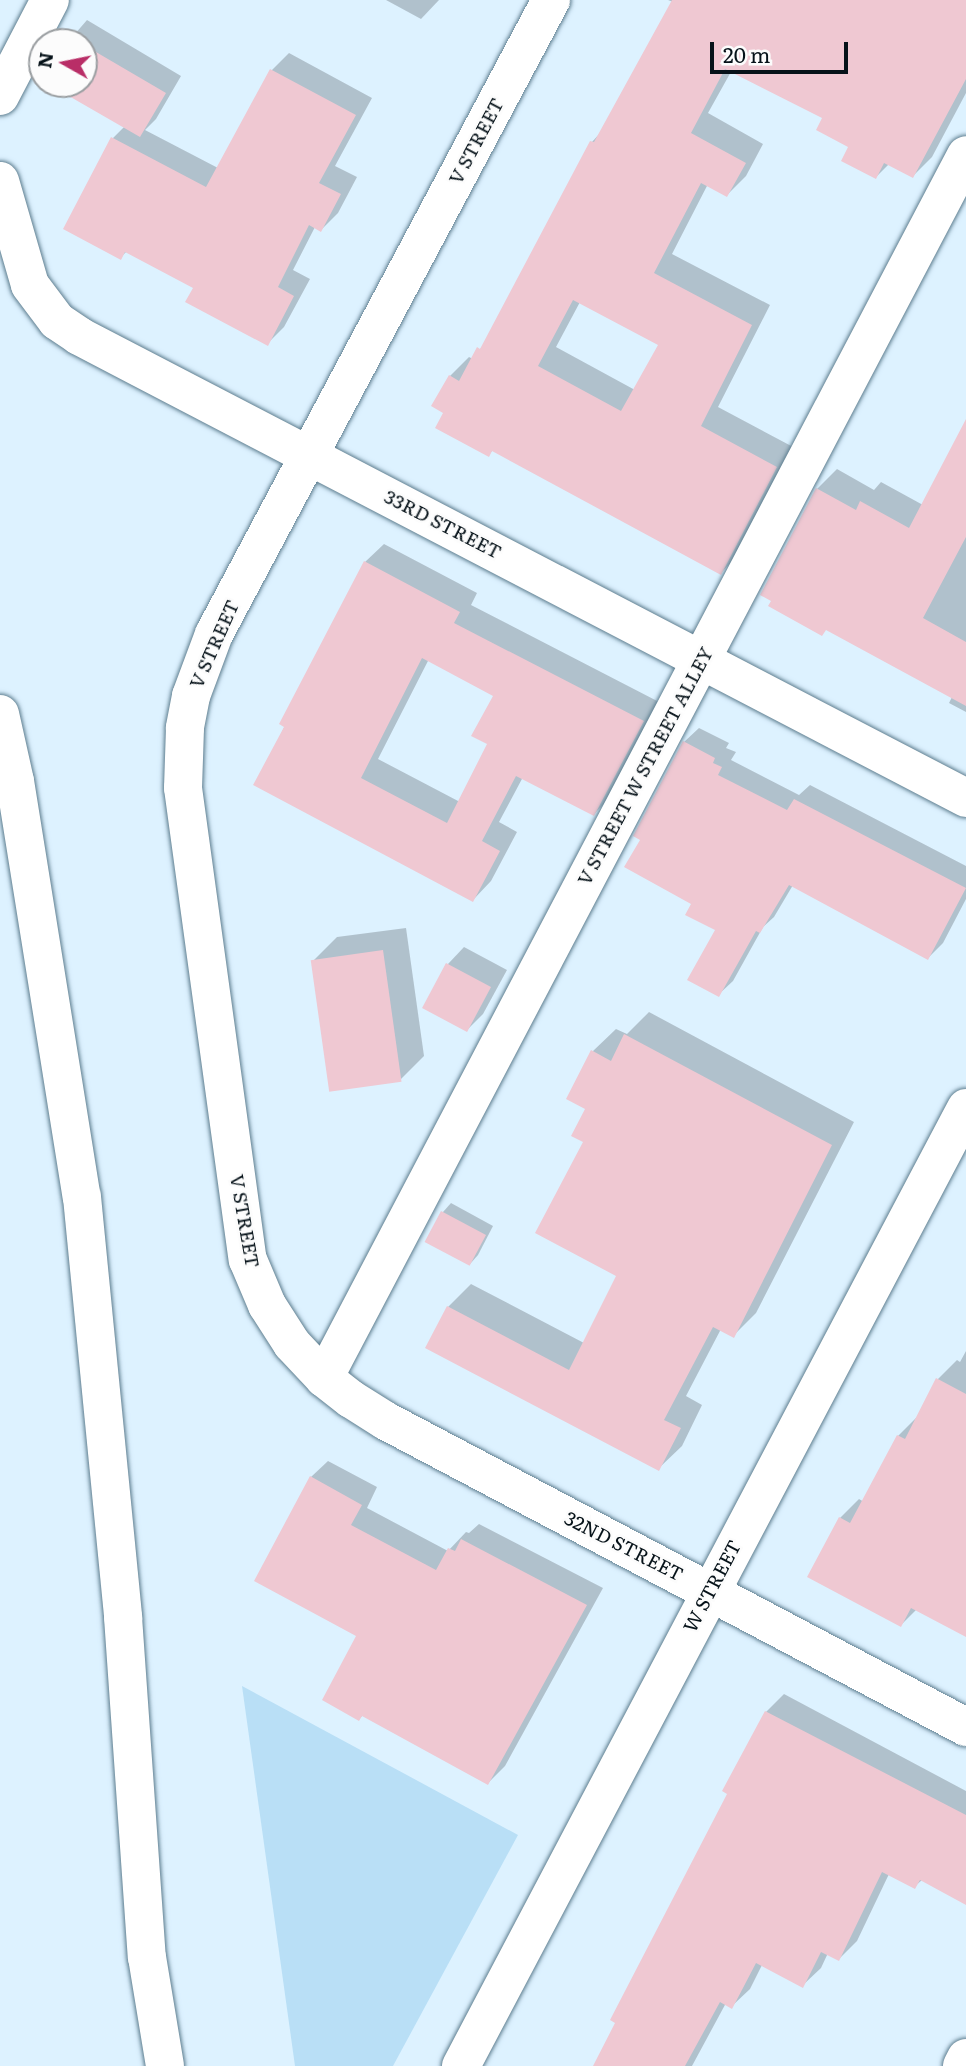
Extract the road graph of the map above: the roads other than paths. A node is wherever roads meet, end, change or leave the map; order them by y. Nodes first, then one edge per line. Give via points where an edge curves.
1 (50, 0) edge
2 (551, 0) edge
3 (0, 96) edge
4 (966, 155) edge
5 (0, 181) edge
6 (310, 456) junction
7 (702, 659) junction
8 (0, 714) edge
9 (966, 798) edge
10 (966, 1108) edge
11 (324, 1378) junction
12 (710, 1590) junction
13 (966, 1727) edge
14 (966, 2058) edge
15 (165, 2066) edge
16 (461, 2066) edge
17 (962, 2066) edge

1 - 3 main road
2 - 6 main road, V STREET
4 - 7 main road, V STREET W STREET ALLEY
5 - 6 main road, 33RD STREET via 30,285 57,321
6 - 7 main road, 33RD STREET
6 - 11 main road, V STREET via 202,664 186,728 183,788 248,1261 267,1305 292,1344
7 - 9 main road, 33RD STREET
7 - 11 main road, V STREET W STREET ALLEY
8 - 15 main road via 82,1197 123,1617 148,1957
10 - 12 main road, W STREET
11 - 12 main road, 32ND STREET via 386,1421
12 - 13 main road, 32ND STREET
12 - 16 main road, W STREET
14 - 17 main road

